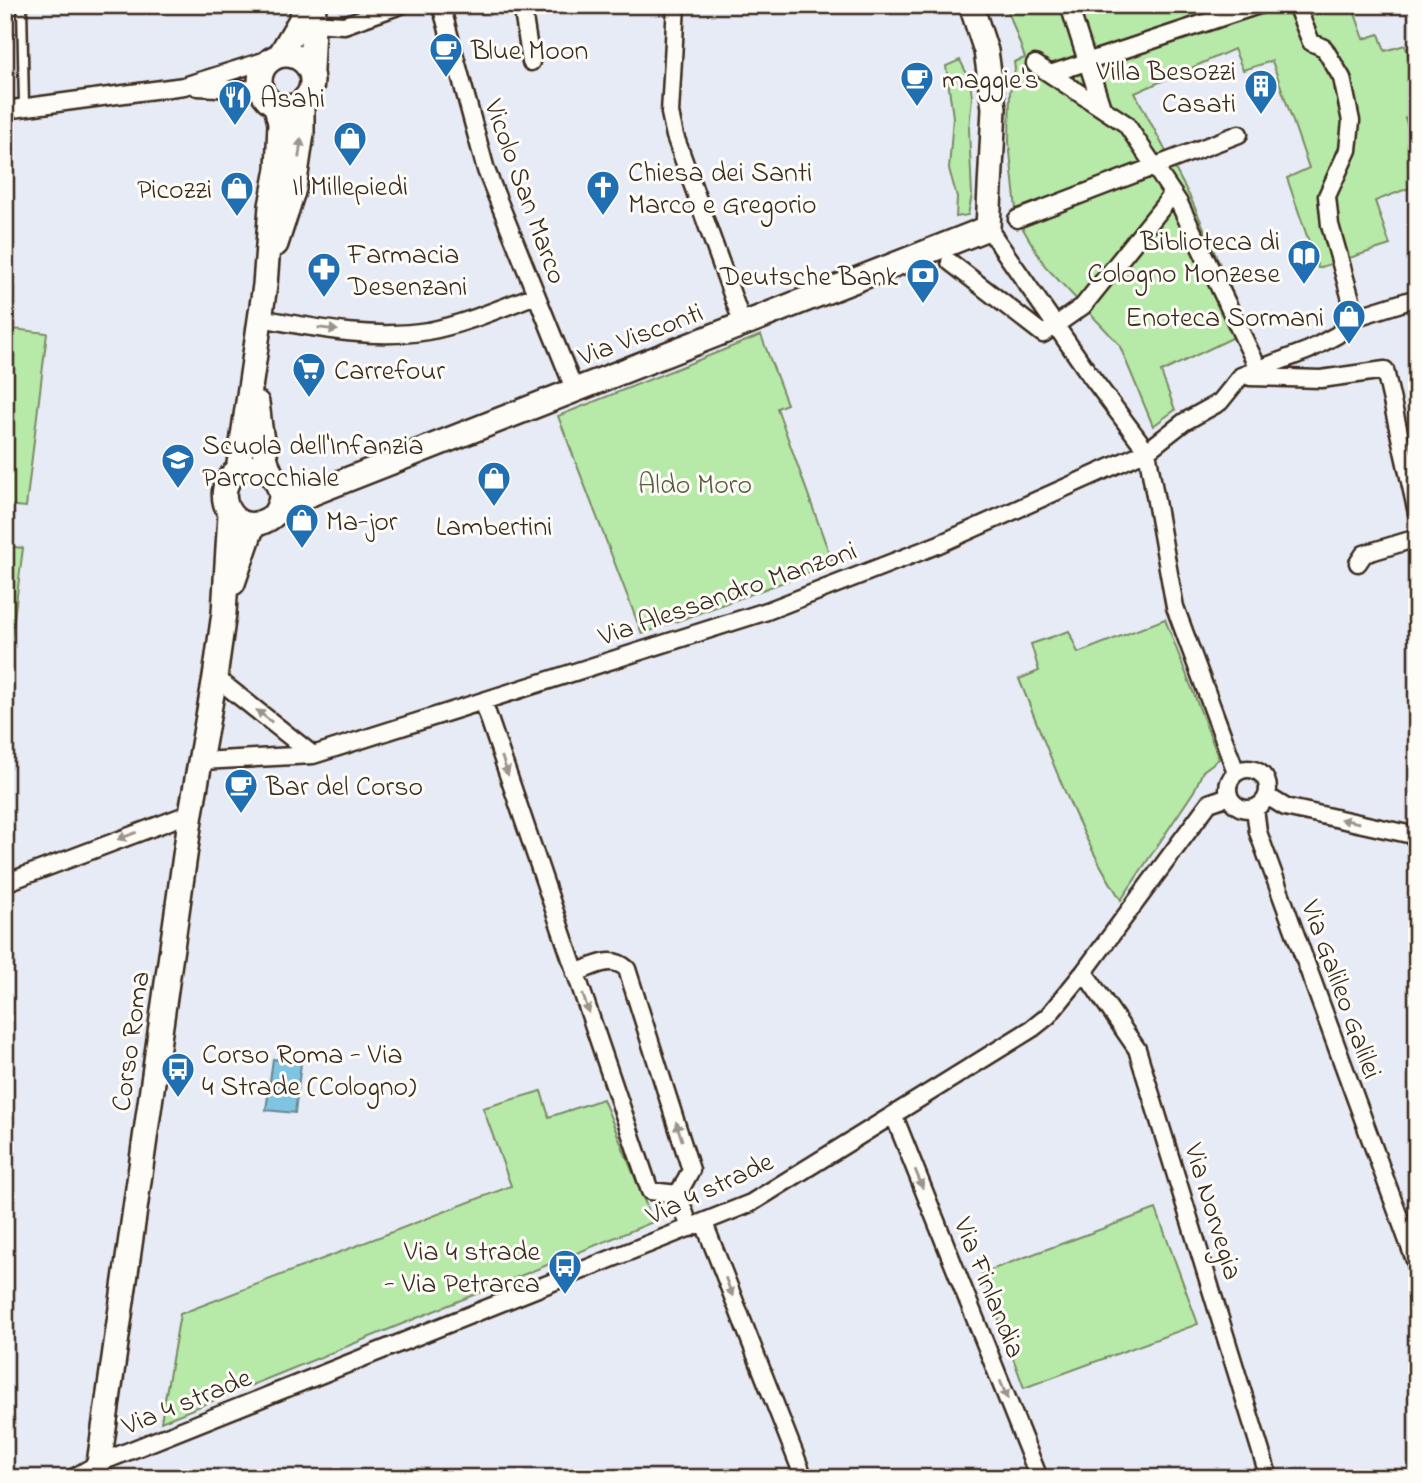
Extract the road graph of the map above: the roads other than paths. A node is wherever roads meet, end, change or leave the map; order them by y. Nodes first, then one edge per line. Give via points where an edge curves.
1 (22, 5) edge
2 (401, 5) edge
3 (441, 5) edge
4 (522, 5) edge
5 (676, 5) edge
6 (971, 5) edge
7 (1069, 5) edge
8 (1259, 5) edge
9 (1296, 5) edge
10 (311, 11) edge
11 (275, 57) junction
12 (531, 62) dead end
13 (1087, 62) junction
14 (1035, 64) dead end
15 (311, 70) junction
16 (1050, 74) junction
17 (184, 86) junction
18 (268, 98) junction
19 (302, 102) junction
20 (24, 107) junction
21 (1102, 108) junction
22 (5, 110) edge
23 (1239, 134) dead end
24 (1155, 167) junction
25 (1173, 194) junction
26 (1017, 219) dead end
27 (988, 228) junction
28 (950, 262) dead end
29 (265, 285) junction
30 (536, 295) junction
31 (1417, 298) edge
32 (1356, 317) junction
33 (260, 318) junction
34 (743, 325) junction
35 (1056, 327) junction
36 (1259, 370) junction
37 (254, 371) junction
38 (1241, 376) junction
39 (575, 391) junction
40 (1147, 451) junction
41 (238, 471) junction
42 (270, 473) junction
43 (313, 493) junction
44 (1417, 513) edge
45 (275, 514) junction
46 (230, 515) junction
47 (254, 525) junction
48 (1417, 538) edge
49 (1358, 563) dead end
50 (224, 613) junction
51 (215, 677) junction
52 (483, 701) junction
53 (313, 755) junction
54 (201, 761) junction
55 (1236, 772) junction
56 (1229, 796) junction
57 (1267, 796) junction
58 (1255, 808) junction
59 (191, 813) junction
60 (1417, 836) edge
61 (5, 883) edge
62 (1084, 972) junction
63 (575, 973) junction
64 (894, 1116) junction
65 (678, 1194) junction
66 (697, 1226) junction
67 (1417, 1266) edge
68 (98, 1470) edge
69 (73, 1478) edge
70 (804, 1478) edge
71 (1039, 1478) edge
72 (1269, 1478) edge

1 - 20 lane
2 - 10 street via 344,25
3 - 30 street, Vicolo San Marco via 486,170
4 - 12 street
5 - 34 street via 670,113
6 - 27 main road via 986,51 994,108
7 - 13 street
8 - 13 street
9 - 32 street via 1311,43 1324,48 1342,78 1351,121 1348,150 1327,196 1330,225
10 - 11 main road
10 - 15 main road
11 - 15 main road via 293,55
11 - 17 street
11 - 18 main road via 263,68 260,79
13 - 16 street
13 - 21 street
14 - 16 street
15 - 19 main road via 313,84
16 - 21 street
17 - 18 street
17 - 20 street
18 - 19 main road via 292,107
18 - 29 main road, Corso Roma via 280,135
29 -> 19 main road, Corso Roma via 294,188
20 - 22 street
21 - 24 street via 1126,124
23 - 24 street
24 - 25 street
24 - 26 street
25 - 35 street via 1083,306
25 - 36 street
27 - 34 main road, Via Visconti
27 - 35 street
28 - 35 street via 1043,334
29 - 33 main road, Corso Roma
33 -> 30 street via 389,335 460,323
30 - 39 street, Vicolo San Marco
31 - 32 street
32 - 36 street via 1337,335
33 - 37 main road, Corso Roma
34 - 39 main road, Via Visconti
35 - 40 street
36 - 38 street
37 - 41 main road, Corso Roma
37 - 42 main road, Corso Roma
38 - 40 street, Via Alessandro Manzoni via 1220,402
38 - 44 street via 1321,379 1385,370
39 - 43 main road, Via Visconti
40 - 52 street, Via Alessandro Manzoni via 937,544 767,611
40 - 55 street via 1175,607
41 - 42 main road via 255,468
41 - 46 main road, Corso Roma via 223,497
42 - 43 main road via 296,492
42 - 45 main road, Corso Roma via 281,493
43 - 45 main road, Via Visconti
45 - 47 main road
46 - 47 main road
46 - 50 main road, Corso Roma
47 - 50 main road, Corso Roma
48 - 49 street via 1364,554
50 - 51 main road, Corso Roma
53 -> 51 street
51 - 54 main road, Corso Roma
52 - 53 street, Via Alessandro Manzoni
52 -> 63 street
53 - 54 street, Via Alessandro Manzoni
54 - 59 main road, Corso Roma
55 - 56 street via 1229,783
55 - 57 street via 1261,773 1269,788
56 - 58 street via 1240,807
56 - 62 street, Via 4 strade via 1209,803
57 - 58 street
60 -> 57 street via 1285,807
58 - 67 street, Via Galileo Galilei via 1258,832
59 -> 61 street
59 - 68 main road, Corso Roma
62 - 64 street, Via 4 strade via 1034,1028
62 - 72 street, Via Norvegia via 1138,1049
63 -> 65 street via 650,1191
65 -> 63 street via 691,1170 627,969 612,960
64 - 66 street, Via 4 strade via 751,1203
64 -> 71 street, Via Finlandia
65 - 66 street
66 - 68 street, Via 4 strade
66 -> 70 street
68 - 69 street, Via 4 strade

